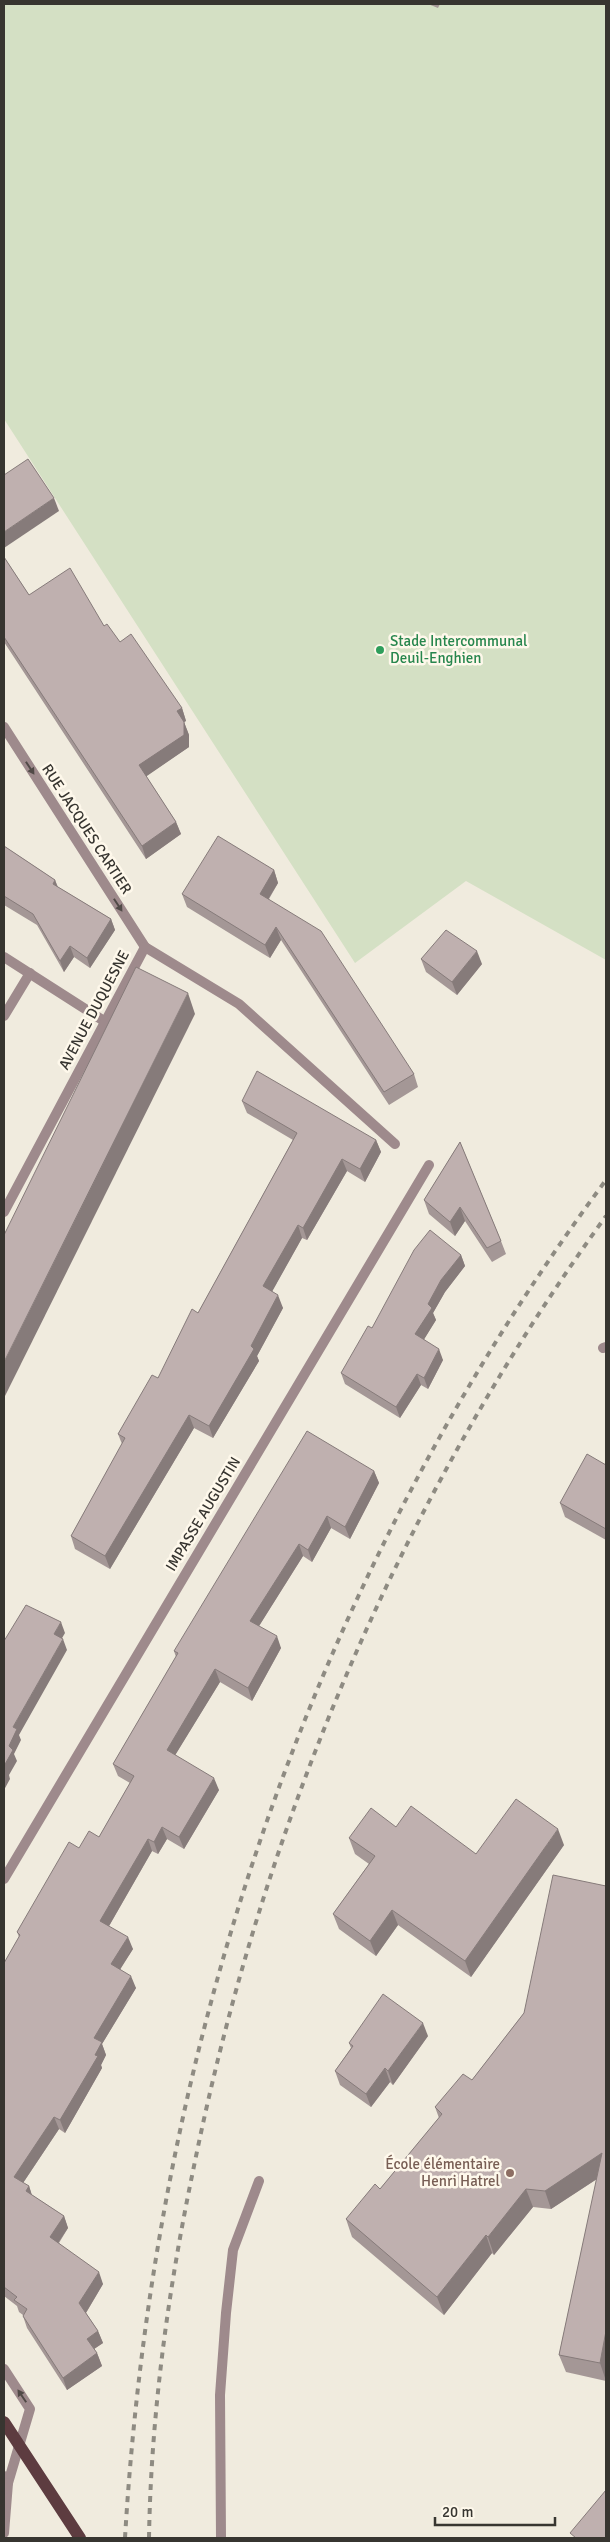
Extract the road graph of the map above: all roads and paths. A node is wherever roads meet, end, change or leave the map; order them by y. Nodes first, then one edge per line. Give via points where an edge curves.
1 (4, 727) edge
2 (145, 947) junction
3 (4, 957) edge
4 (30, 973) junction
5 (4, 1016) edge
6 (104, 1021) junction
7 (395, 1144) dead end
8 (429, 1165) dead end
9 (4, 1212) edge
10 (4, 1879) edge
11 (259, 2181) dead end
12 (4, 2369) edge
13 (4, 2422) edge
14 (6, 2480) edge
15 (4, 2534) edge
16 (80, 2538) edge
17 (221, 2538) edge

1 -> 2 street, RUE JACQUES CARTIER
2 - 6 street, AVENUE DUQUESNE
2 - 7 street, AVENUE DUQUESNE via 239,1004
3 - 4 street
4 - 5 street
4 - 6 street
6 - 9 street, AVENUE DUQUESNE
8 - 10 street, IMPASSE AUGUSTIN
11 - 17 street via 233,2250 226,2312 220,2395
14 -> 12 street via 30,2409
13 - 16 main road, bridge
14 - 15 street

